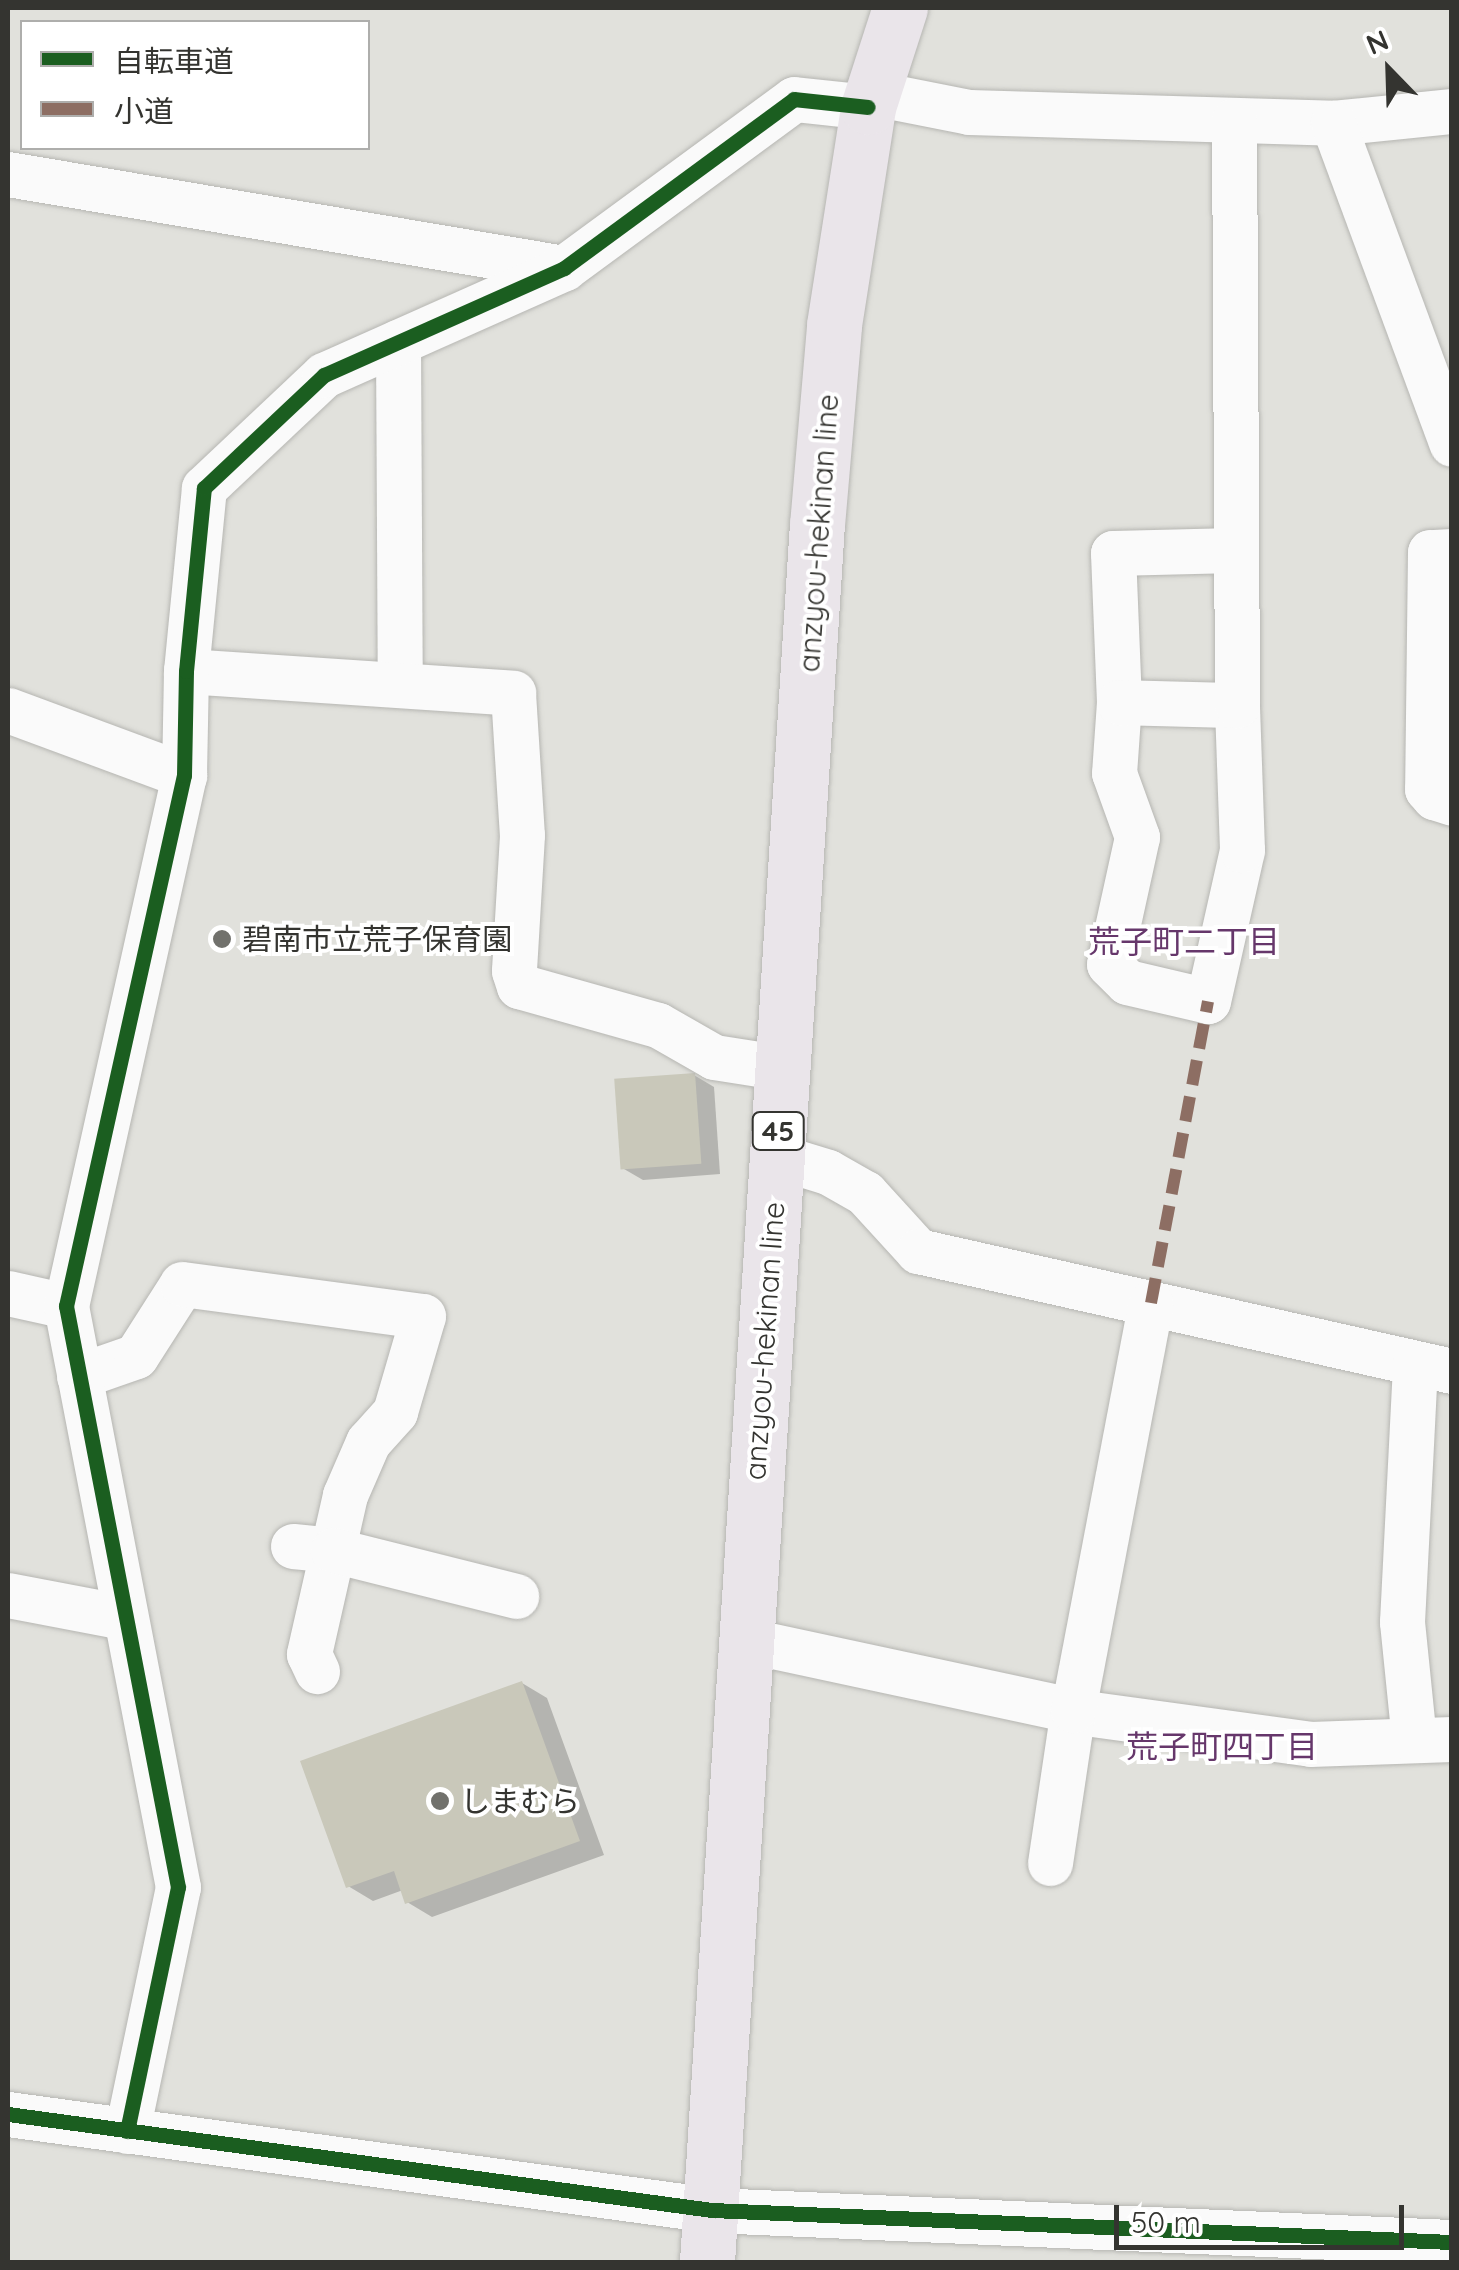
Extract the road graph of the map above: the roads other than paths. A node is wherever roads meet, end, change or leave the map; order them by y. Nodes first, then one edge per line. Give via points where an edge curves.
1 (900, 8) edge
2 (870, 100) junction
3 (1452, 112) edge
4 (1234, 120) junction
5 (1333, 124) junction
6 (8, 174) edge
7 (564, 268) junction
8 (398, 342) junction
9 (1452, 444) edge
10 (1236, 550) junction
11 (1452, 551) edge
12 (186, 671) junction
13 (400, 683) junction
14 (1120, 702) junction
15 (1237, 705) junction
16 (8, 710) edge
17 (184, 775) junction
18 (1452, 803) edge
19 (784, 1068) junction
20 (776, 1156) junction
21 (8, 1293) edge
22 (1151, 1303) junction
23 (66, 1306) junction
24 (1433, 1367) edge
25 (79, 1376) junction
26 (313, 1548) junction
27 (8, 1594) edge
28 (516, 1596) dead end
29 (123, 1617) junction
30 (745, 1640) junction
31 (316, 1671) dead end
32 (1073, 1710) junction
33 (1433, 1739) edge
34 (1050, 1863) dead end
35 (8, 2114) edge
36 (127, 2130) junction
37 (709, 2236) edge
38 (1452, 2242) edge

1 - 2 main road, anzyou-hekinan line / 45
2 - 4 street via 968,112
2 - 7 street via 794,100
2 - 19 main road, anzyou-hekinan line / 45 via 833,344
3 - 5 street
4 - 5 street
4 - 10 street
5 - 9 street
6 - 7 street
7 - 8 street
8 - 12 street via 324,375 204,488
8 - 13 street
10 - 14 street via 1113,553
10 - 15 street
11 - 18 street via 1430,552 1427,789
12 - 13 street
12 - 17 street
13 - 19 street via 512,694 522,835 514,970 519,986 658,1025 714,1057
14 - 15 street
14 - 15 street via 1114,773 1136,836 1109,964 1127,982 1208,1002 1242,850
16 - 17 street
17 - 23 street
19 - 20 main road, anzyou-hekinan line / 45
20 - 22 street via 865,1192 918,1251
20 - 30 main road, anzyou-hekinan line / 45
21 - 23 street
22 - 24 street
22 - 32 street
23 - 25 street
24 - 33 street via 1402,1622
25 - 26 street via 136,1356 182,1284 423,1316 394,1412 368,1442
25 - 29 street
26 - 28 street
26 - 31 street via 309,1654
27 - 29 street
29 - 36 street via 178,1887
30 - 32 street
30 - 37 main road, anzyou-hekinan line / 45
32 - 33 street via 1310,1744
32 - 34 street
35 - 36 street
36 - 37 street
37 - 38 street

